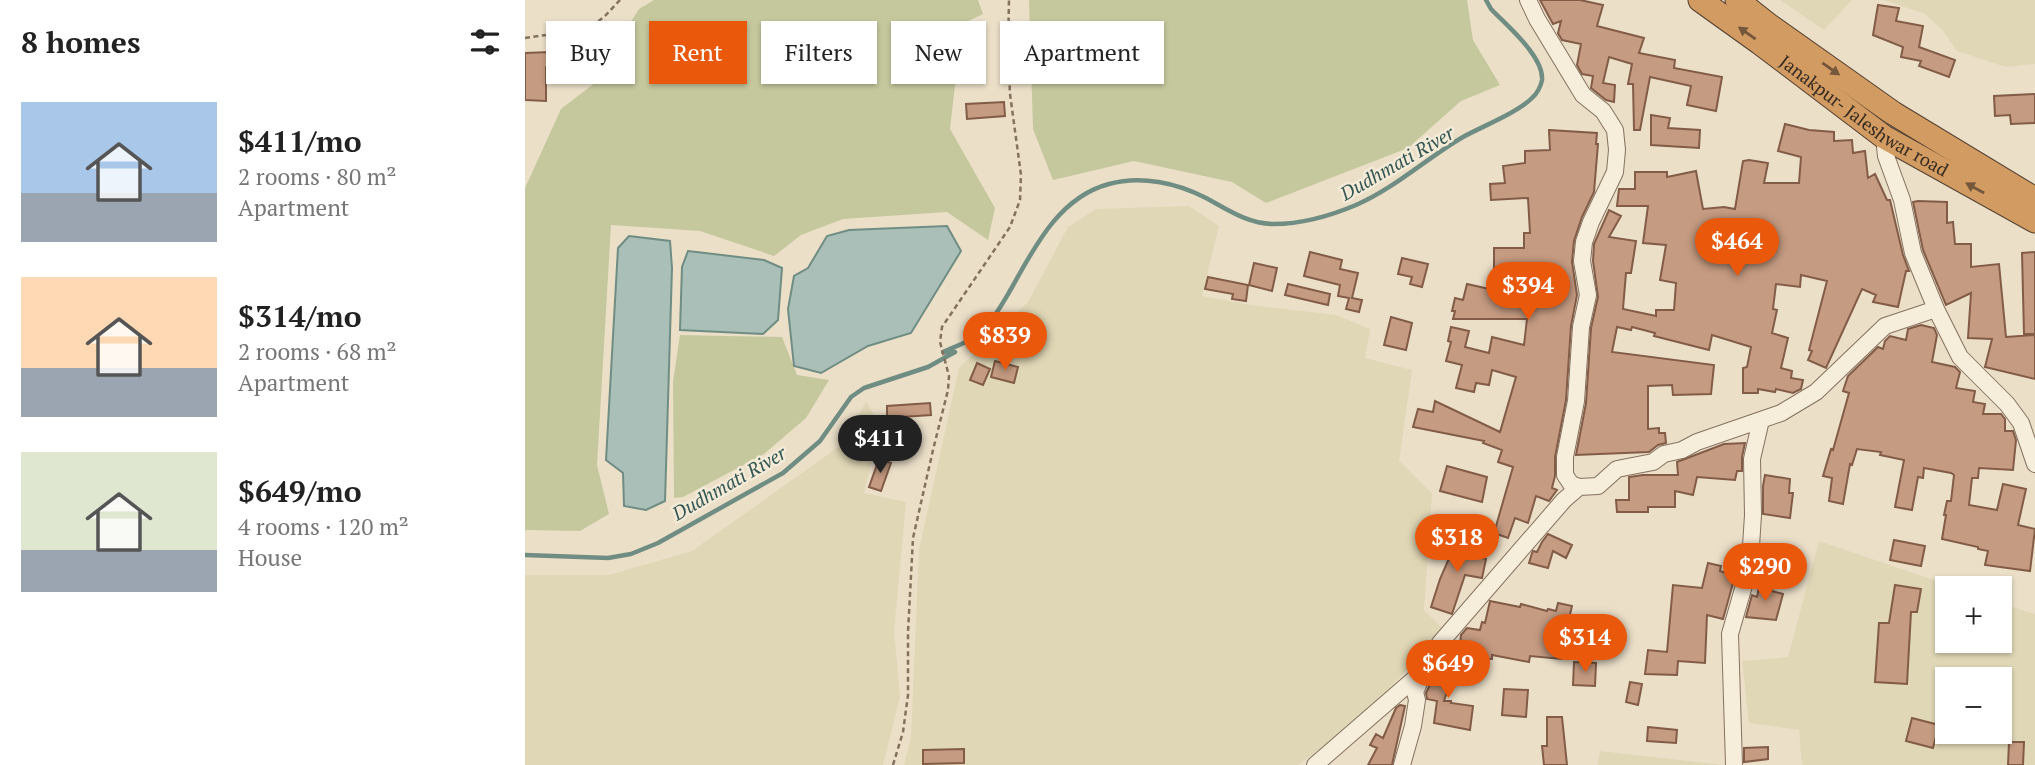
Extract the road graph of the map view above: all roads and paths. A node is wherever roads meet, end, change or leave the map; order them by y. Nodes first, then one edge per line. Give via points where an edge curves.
1 (620, 0) edge
2 (1009, 0) edge
3 (1528, 0) edge
4 (1700, 0) edge
5 (1737, 0) edge
6 (525, 38) edge
7 (1884, 137) junction
8 (2035, 198) edge
9 (2035, 221) edge
10 (1936, 309) junction
11 (1761, 421) junction
12 (2035, 464) edge
13 (1579, 487) junction
14 (1425, 668) junction
15 (893, 765) edge
16 (1315, 765) edge
17 (1402, 765) edge
18 (1734, 765) edge

1 - 6 path via 588,29
2 - 15 path via 1010,94 1020,200 1010,227 941,327 948,390 913,538 908,695
3 - 13 street via 1583,95 1603,111 1615,130 1615,172 1591,222 1582,261 1587,295 1565,457 1566,475
7 -> 4 highway, Janakpur- Jaleshwar road
5 -> 8 highway, Janakpur- Jaleshwar road via 1893,113
9 -> 7 highway, Janakpur- Jaleshwar road
7 - 10 street via 1913,253
10 - 11 street via 1885,326 1816,392
10 - 12 street via 1960,358 2021,423
11 - 13 street via 1664,454 1653,462 1617,470 1598,486
11 - 18 street via 1752,459 1751,546 1730,634
13 - 14 street via 1440,643
14 - 16 street
14 - 17 street via 1415,692 1413,726

